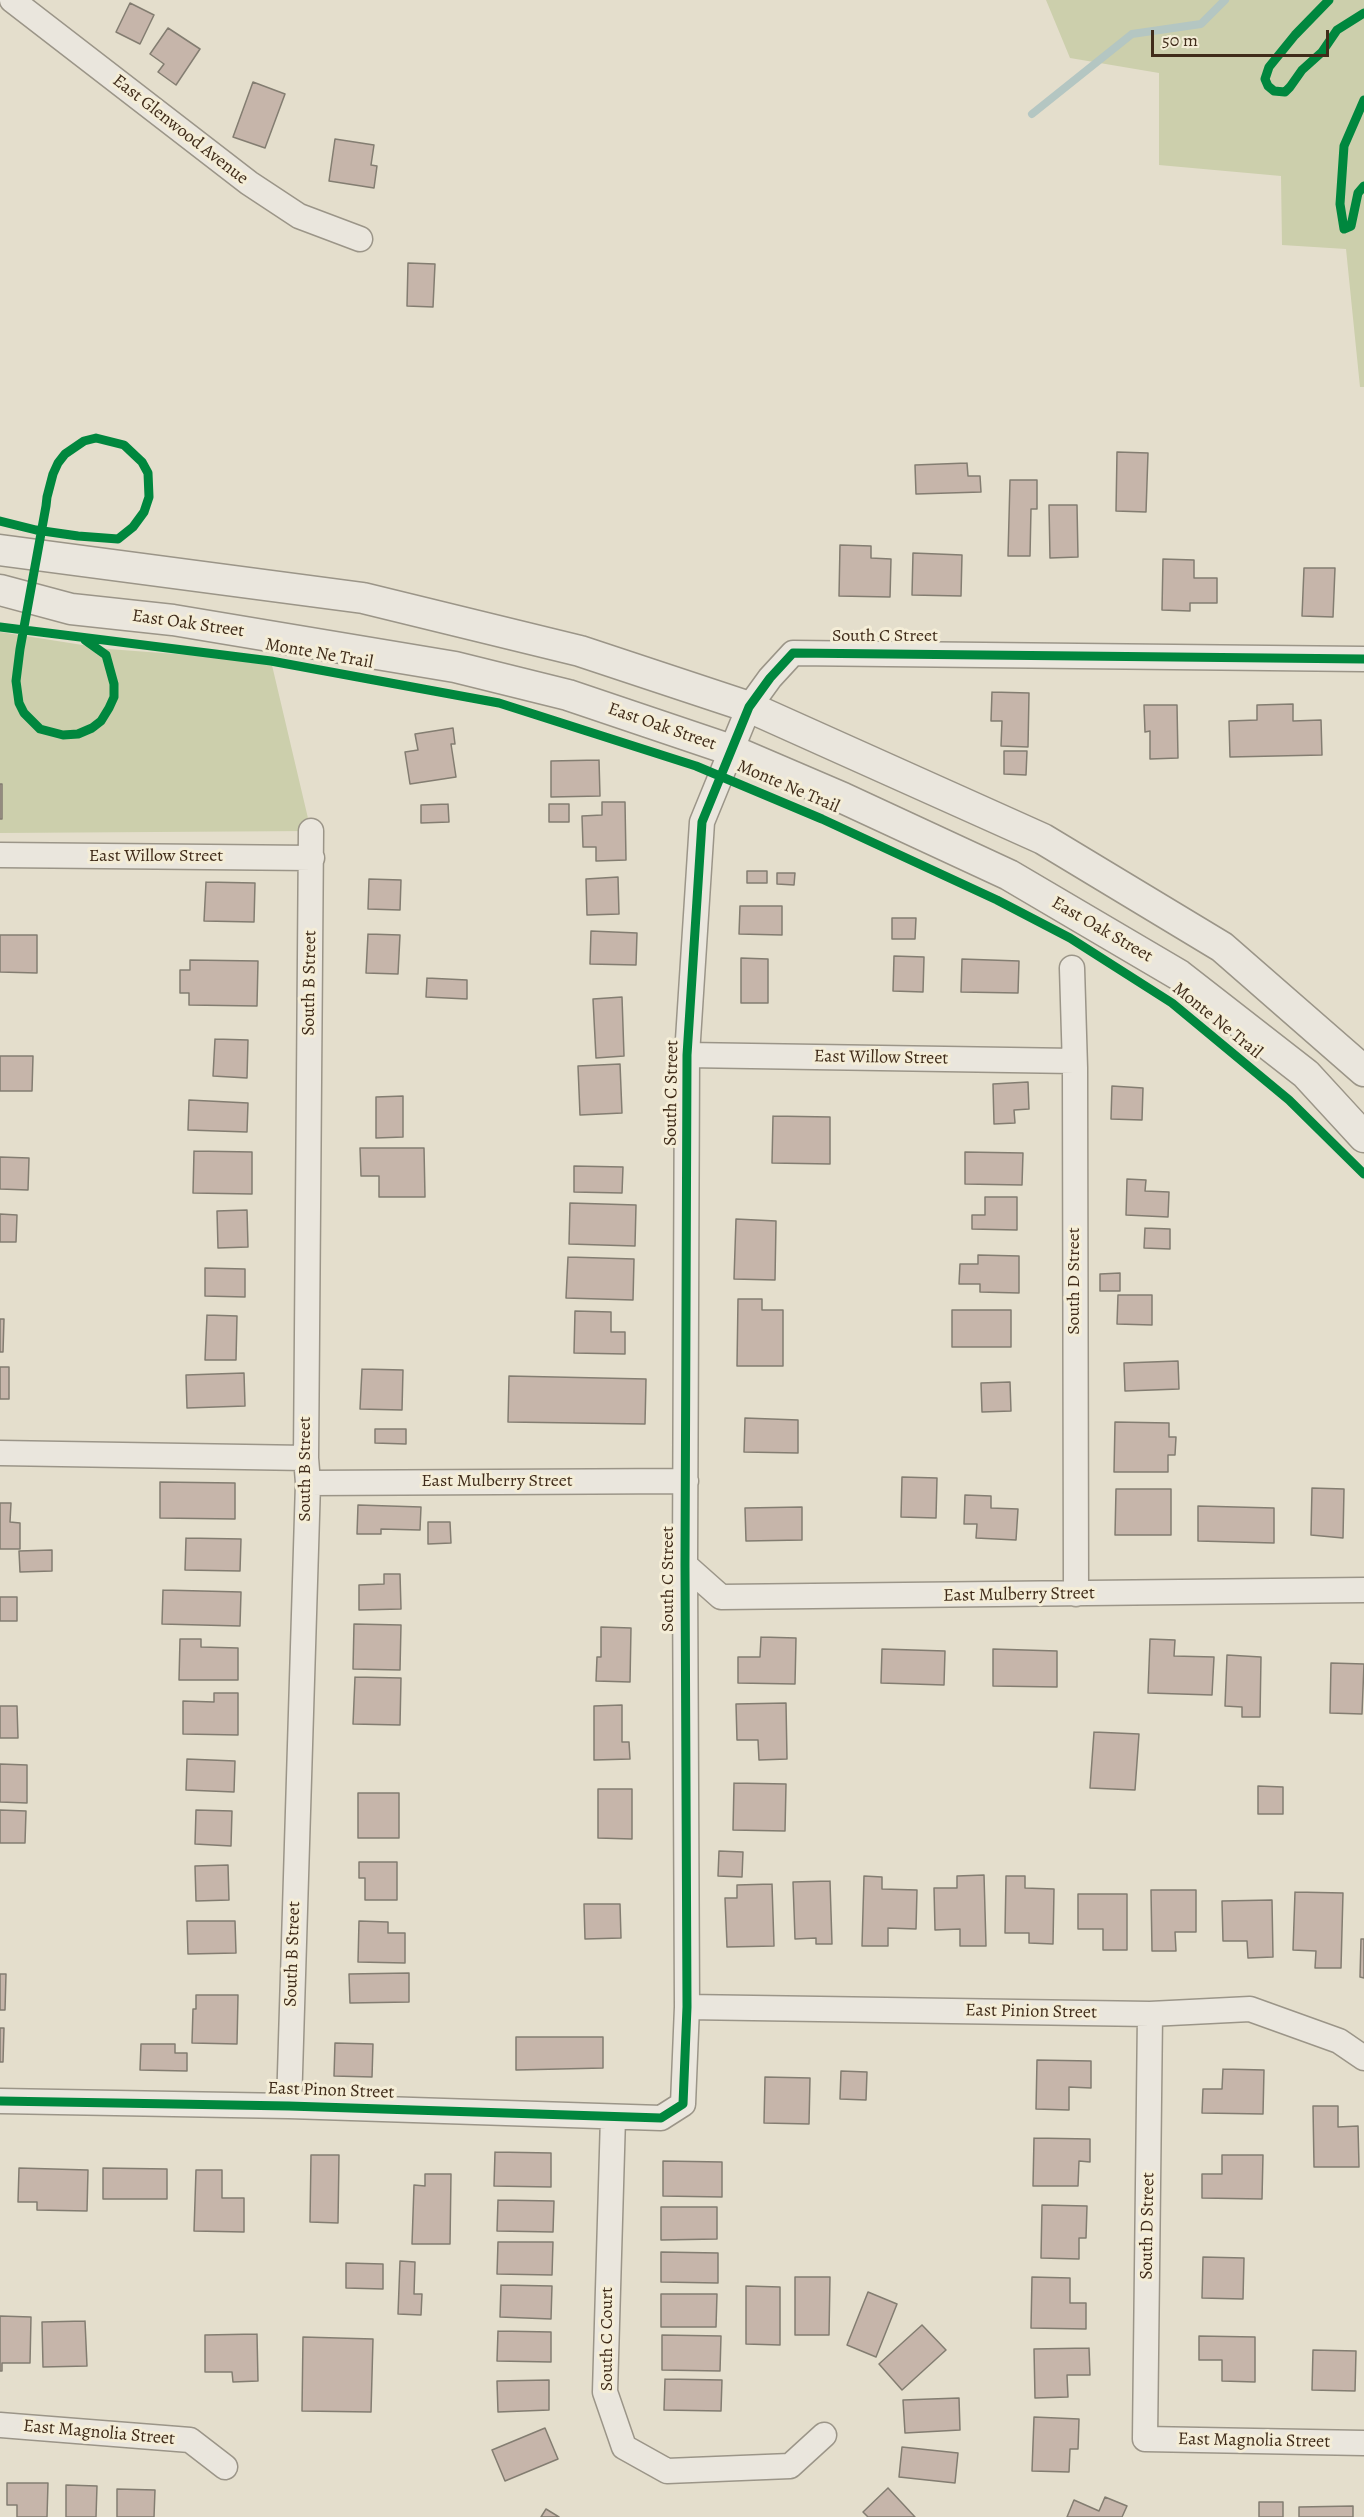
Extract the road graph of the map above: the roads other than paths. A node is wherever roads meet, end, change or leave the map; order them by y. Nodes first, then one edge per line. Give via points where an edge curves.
1 (12, 0) edge
2 (360, 239) dead end
3 (2, 549) edge
4 (0, 590) edge
5 (0, 604) edge
6 (71, 609) junction
7 (1364, 659) edge
8 (749, 707) junction
9 (730, 750) junction
10 (311, 831) dead end
11 (0, 855) edge
12 (312, 858) junction
13 (1072, 968) dead end
14 (687, 1055) junction
15 (1074, 1061) junction
16 (1364, 1071) edge
17 (1364, 1137) edge
18 (0, 1453) edge
19 (306, 1458) junction
20 (686, 1481) junction
21 (308, 1483) junction
22 (685, 1565) junction
23 (1364, 1590) edge
24 (1076, 1594) junction
25 (687, 2007) junction
26 (1150, 2014) junction
27 (1364, 2058) edge
28 (0, 2101) edge
29 (289, 2106) junction
30 (613, 2117) junction
31 (661, 2118) joint
32 (0, 2425) edge
33 (824, 2435) dead end
34 (1145, 2439) joint
35 (1364, 2443) edge
36 (225, 2467) dead end

1 - 2 street, East Glenwood Avenue via 249,183 299,216
3 - 8 street via 363,598 580,651
4 - 6 street, East Oak Street
5 - 6 street
6 - 9 street, East Oak Street via 173,620 456,667 568,695
7 - 8 street, South C Street via 793,653
8 - 9 street, South C Street
8 - 16 street via 1043,838 1222,947
9 - 14 street, South C Street via 702,822
9 - 17 street, East Oak Street via 1009,875 1179,975 1306,1074
10 - 12 street, South B Street
11 - 12 street, East Willow Street
12 - 19 street, South B Street
13 - 15 street, South D Street
14 - 15 street, East Willow Street
14 - 20 street, South C Street
15 - 24 street, South D Street
18 - 19 street
19 - 21 street, South B Street
20 - 21 street, East Mulberry Street
20 - 22 street, South C Street
21 - 29 street, South B Street
22 - 24 street, East Mulberry Street via 721,1597
22 - 25 street, South C Street
23 - 24 street, East Mulberry Street
25 - 26 street, East Pinion Street
25 - 31 street, South C Street via 683,2104
26 - 27 street, East Pinion Street via 1250,2009 1339,2041
26 - 34 street, South D Street
28 - 29 street, East Pinon Street
29 - 30 street, East Pinon Street
30 - 31 street, East Pinon Street
30 - 33 street, South C Court via 605,2392 624,2447 667,2471 790,2466
32 - 36 street, East Magnolia Street via 190,2440
34 - 35 street, East Magnolia Street

